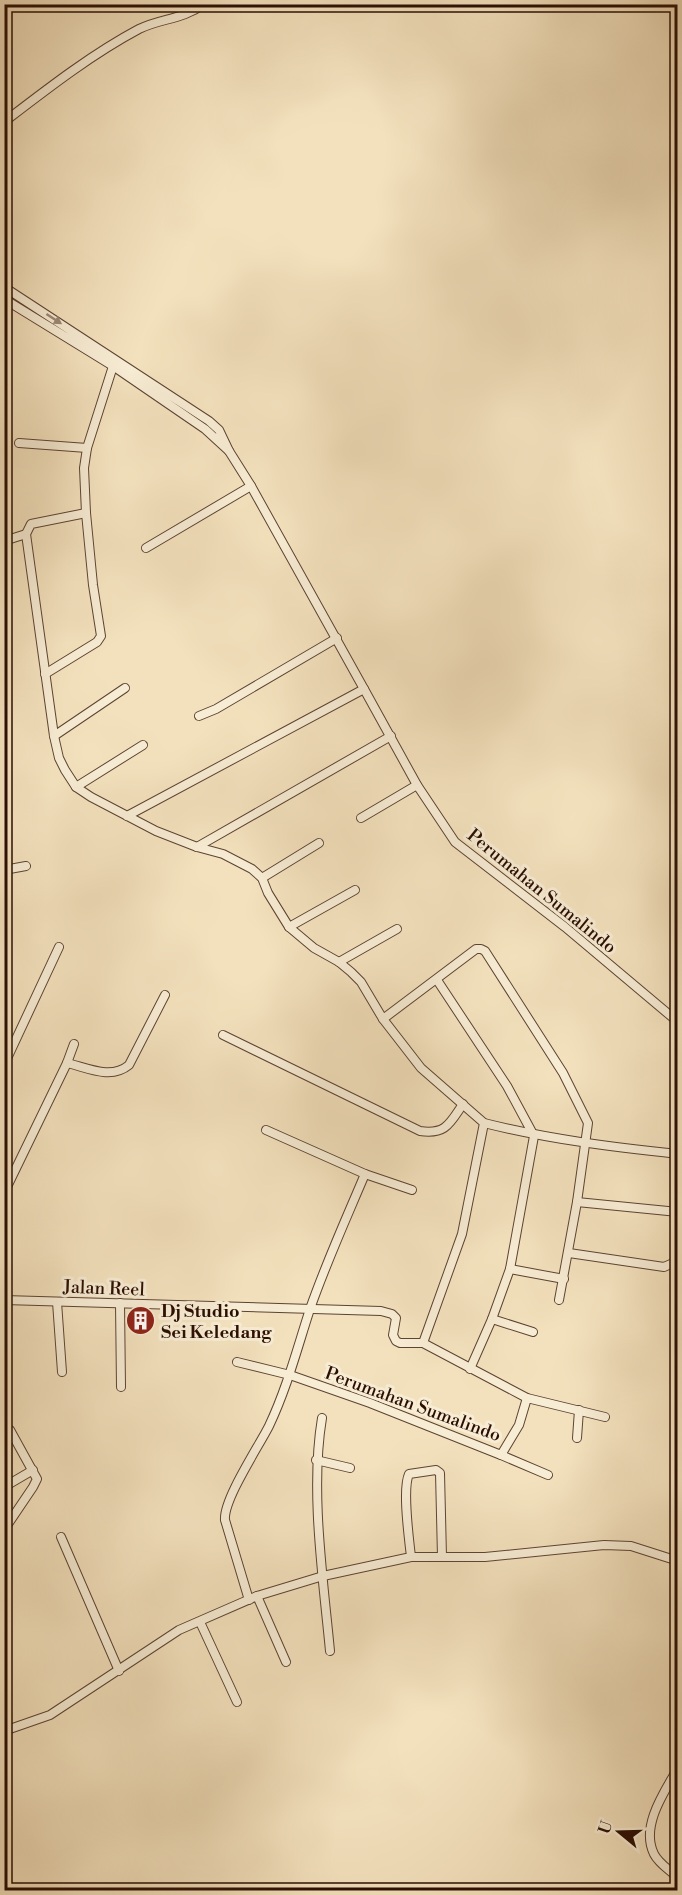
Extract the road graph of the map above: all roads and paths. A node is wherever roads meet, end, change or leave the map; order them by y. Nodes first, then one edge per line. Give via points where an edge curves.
1 (204, 4) edge
2 (4, 122) edge
3 (4, 287) edge
4 (4, 299) edge
5 (114, 363) junction
6 (19, 444) dead end
7 (87, 448) junction
8 (229, 451) junction
9 (251, 486) junction
10 (86, 513) junction
11 (26, 534) junction
12 (4, 542) edge
13 (146, 548) dead end
14 (337, 638) junction
15 (45, 674) junction
16 (125, 688) dead end
17 (364, 689) junction
18 (199, 716) dead end
19 (54, 736) junction
20 (391, 736) junction
21 (143, 745) dead end
22 (417, 784) junction
23 (76, 786) junction
24 (127, 816) junction
25 (361, 818) dead end
26 (319, 843) dead end
27 (197, 847) junction
28 (26, 866) dead end
29 (4, 870) edge
30 (262, 878) junction
31 (355, 890) dead end
32 (289, 927) junction
33 (397, 929) dead end
34 (59, 947) dead end
35 (339, 962) junction
36 (437, 980) junction
37 (165, 995) dead end
38 (383, 1019) junction
39 (678, 1022) edge
40 (223, 1035) dead end
41 (74, 1044) dead end
42 (68, 1063) junction
43 (4, 1065) edge
44 (463, 1104) junction
45 (484, 1123) junction
46 (266, 1130) dead end
47 (534, 1136) junction
48 (586, 1144) junction
49 (678, 1154) edge
50 (365, 1174) junction
51 (412, 1190) dead end
52 (4, 1193) edge
53 (577, 1202) junction
54 (678, 1212) edge
55 (678, 1236) edge
56 (569, 1253) junction
57 (510, 1269) junction
58 (564, 1279) junction
59 (4, 1300) edge
60 (559, 1300) dead end
61 (57, 1302) junction
62 (120, 1303) junction
63 (310, 1309) junction
64 (492, 1319) junction
65 (533, 1332) dead end
66 (423, 1342) junction
67 (237, 1362) dead end
68 (470, 1369) junction
69 (62, 1372) dead end
70 (290, 1375) junction
71 (122, 1387) dead end
72 (526, 1398) junction
73 (579, 1410) junction
74 (605, 1417) dead end
75 (322, 1418) dead end
76 (4, 1427) edge
77 (577, 1438) dead end
78 (501, 1455) junction
79 (316, 1460) junction
80 (350, 1468) dead end
81 (33, 1470) junction
82 (548, 1475) dead end
83 (4, 1487) edge
84 (4, 1530) edge
85 (61, 1537) dead end
86 (411, 1557) junction
87 (442, 1557) junction
88 (678, 1561) edge
89 (323, 1576) junction
90 (253, 1598) junction
91 (200, 1622) junction
92 (330, 1651) dead end
93 (286, 1662) dead end
94 (119, 1671) junction
95 (237, 1702) dead end
96 (4, 1731) edge
97 (678, 1768) edge
98 (674, 1871) edge
99 (678, 1878) edge

1 - 2 street via 190,14 141,28 59,80
3 -> 5 street
4 - 5 street
5 - 7 street
5 - 8 street
5 - 8 street via 209,421 219,430
6 - 7 street
7 - 10 street
8 - 9 street, Perumahan Sumalindo
9 - 13 street
9 - 14 street, Perumahan Sumalindo
10 - 11 street via 31,524
10 - 15 street via 101,636
11 - 12 street
11 - 15 street
14 - 17 street, Perumahan Sumalindo
14 - 18 street
15 - 19 street
16 - 19 street
17 - 20 street, Perumahan Sumalindo
17 - 24 street
19 - 23 street via 59,758
20 - 22 street, Perumahan Sumalindo
20 - 27 street
21 - 23 street
22 - 25 street
22 - 39 street, Perumahan Sumalindo via 455,842
23 - 24 street
24 - 27 street
26 - 30 street
27 - 30 street via 243,862
28 - 29 street
30 - 32 street
31 - 32 street
32 - 35 street
33 - 35 street
34 - 43 street
35 - 38 street via 360,982
36 - 38 street
36 - 47 street via 507,1086
36 - 48 street via 476,949 485,951 563,1073 586,1118
37 - 42 street via 129,1065 122,1070 100,1072
38 - 44 street via 421,1068
40 - 44 street via 420,1131 440,1131
41 - 42 street
42 - 52 street
44 - 45 street
45 - 47 street
45 - 66 street via 462,1233
46 - 50 street
47 - 48 street
47 - 57 street
48 - 49 street
48 - 53 street
50 - 51 street
50 - 63 street
53 - 54 street
53 - 56 street
55 - 56 street via 675,1260 664,1267
56 - 58 street
57 - 58 street
57 - 64 street
58 - 60 street
59 - 61 street, Jalan Reel
61 - 62 street, Jalan Reel
61 - 69 street
62 - 63 street, Jalan Reel
62 - 71 street
63 - 66 street via 392,1314 397,1321 393,1335 396,1341
63 - 70 street
64 - 65 street
64 - 68 street
66 - 68 street
67 - 70 street, Perumahan Sumalindo
68 - 72 street
70 - 78 street, Perumahan Sumalindo
70 - 90 street via 225,1515
72 - 73 street
72 - 78 street, Perumahan Sumalindo via 519,1425
73 - 74 street
73 - 77 street
75 - 79 street
76 - 81 street via 10,1430
78 - 82 street
79 - 80 street
79 - 89 street
81 - 83 street
81 - 84 street via 37,1481
85 - 94 street
86 - 87 street
86 - 87 street via 408,1476 436,1470 441,1476
86 - 89 street
87 - 88 street via 485,1557 604,1545 631,1546
89 - 90 street
89 - 92 street
90 - 91 street
90 - 93 street
91 - 94 street via 179,1630
91 - 95 street
94 - 96 street via 50,1715
97 - 98 street via 659,1802 651,1831 654,1854
98 - 99 street

